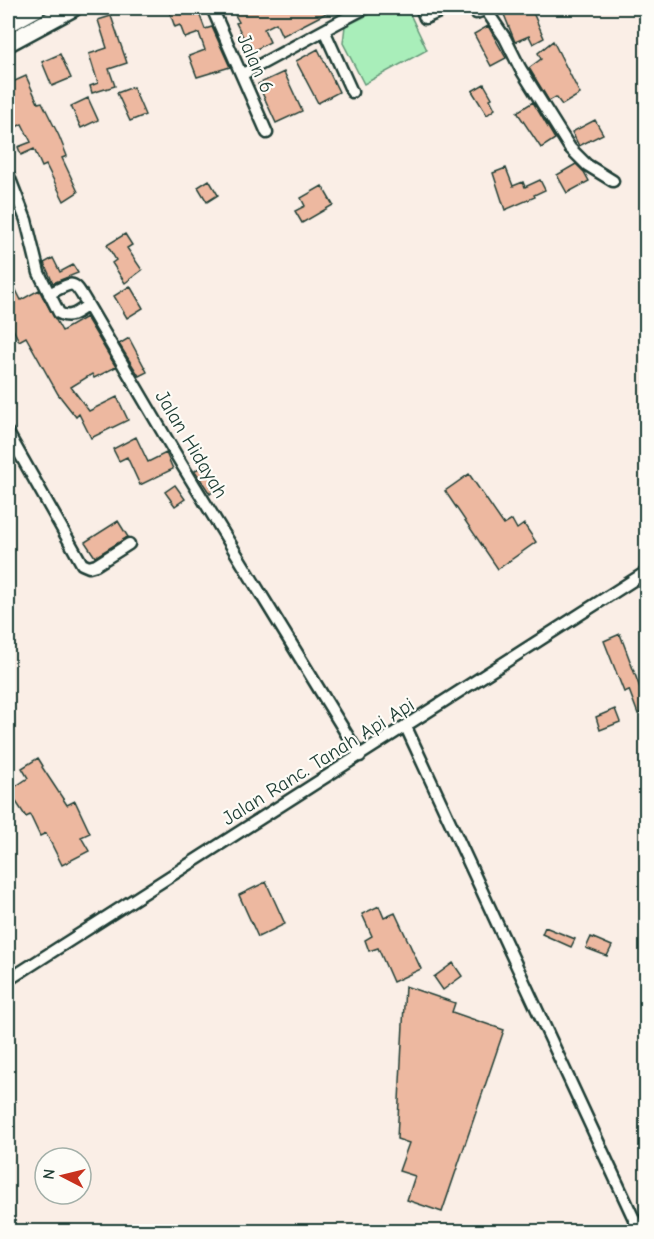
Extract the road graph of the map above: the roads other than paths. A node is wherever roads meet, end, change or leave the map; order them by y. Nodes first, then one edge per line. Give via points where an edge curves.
1 (37, 8) edge
2 (73, 8) edge
3 (212, 8) edge
4 (365, 8) edge
5 (448, 8) edge
6 (474, 8) edge
7 (488, 9) edge
8 (423, 13) edge
9 (8, 24) edge
10 (324, 30) junction
11 (8, 43) edge
12 (243, 74) junction
13 (352, 92) dead end
14 (267, 133) dead end
15 (8, 174) edge
16 (613, 181) dead end
17 (49, 294) junction
18 (88, 305) junction
19 (8, 433) edge
20 (129, 544) dead end
21 (646, 572) edge
22 (406, 727) junction
23 (360, 756) junction
24 (8, 980) edge
25 (640, 1232) edge

1 - 9 highway
2 - 11 highway
3 - 12 street, Jalan 6
4 - 10 street
5 - 8 street
6 - 7 street via 476,13
7 - 16 street via 570,148 587,165
10 - 12 street
10 - 13 street
12 - 14 street, Jalan 6
15 - 17 street
17 - 18 street via 73,284
17 - 18 street via 64,316
18 - 23 street, Jalan Hidayah
19 - 20 street via 82,564 96,565
21 - 22 street, Jalan Ranc. Tanah Api Api
22 - 23 street, Jalan Ranc. Tanah Api Api
22 - 25 street
23 - 24 street, Jalan Ranc. Tanah Api Api

